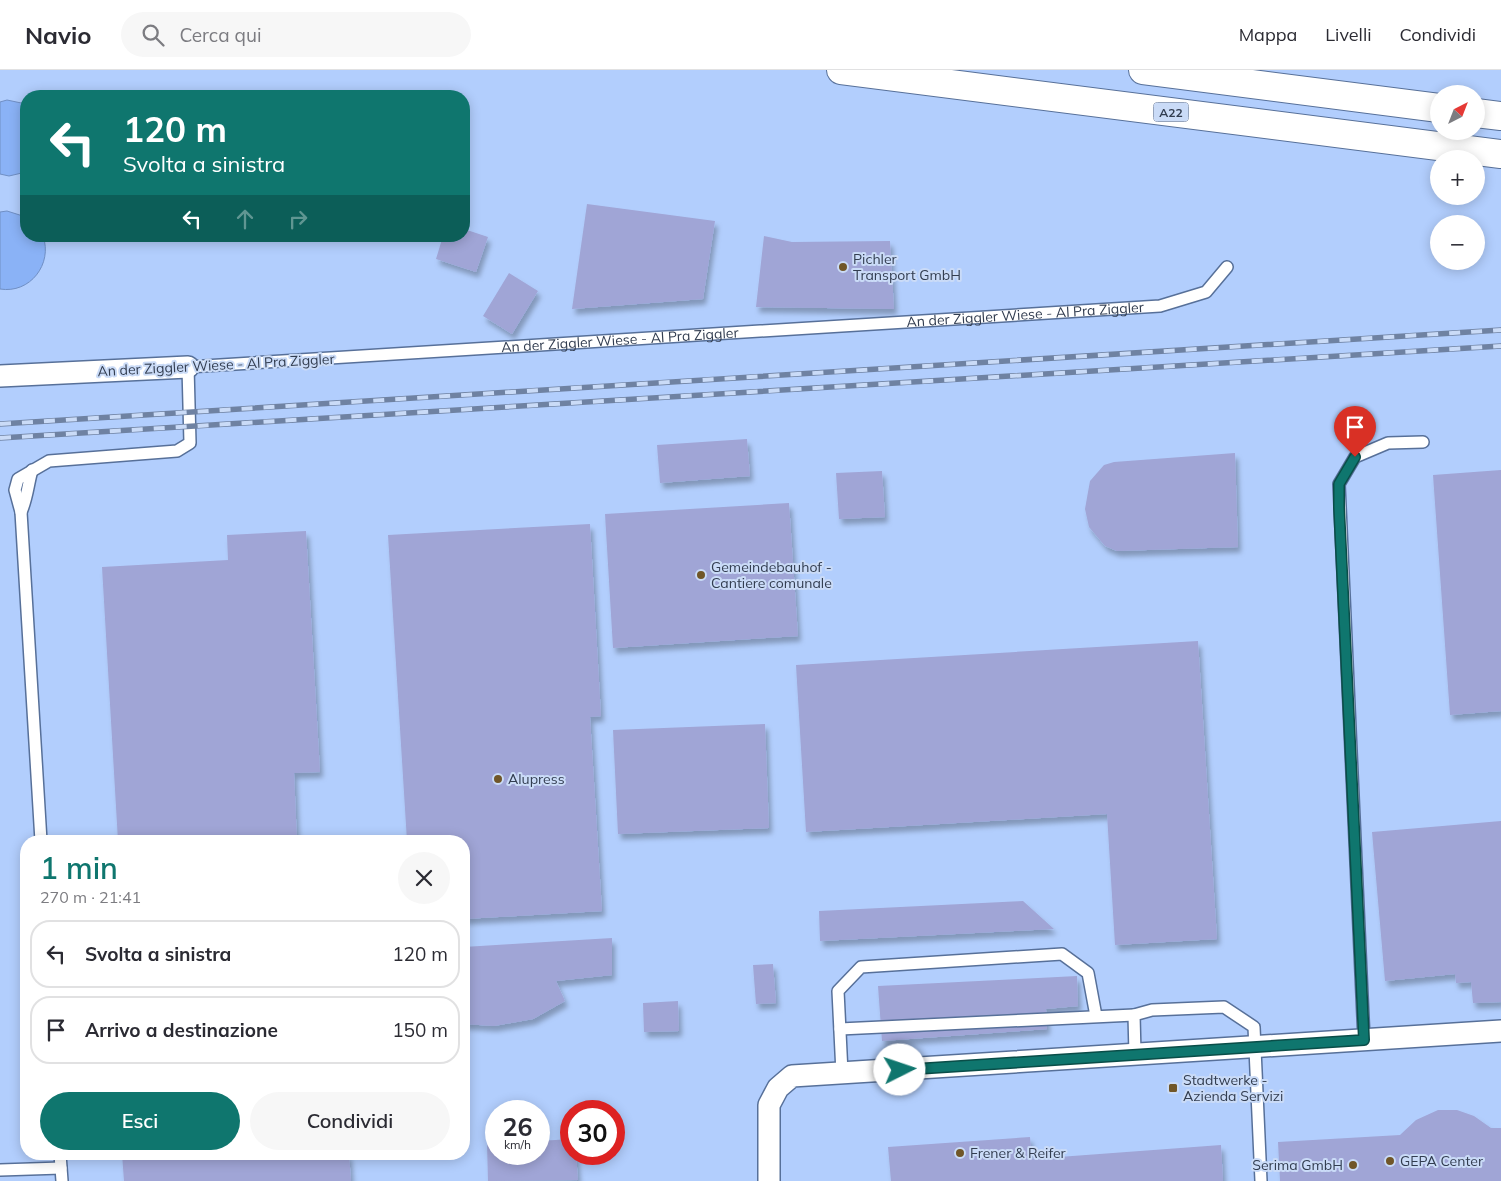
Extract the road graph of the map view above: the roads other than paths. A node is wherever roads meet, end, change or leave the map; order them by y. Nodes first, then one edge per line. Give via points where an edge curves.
1 (841, 70) edge
2 (1143, 70) edge
3 (1430, 107) edge
4 (1485, 114) edge
5 (1501, 116) edge
6 (1501, 154) edge
7 (1227, 267) dead end
8 (188, 367) junction
9 (0, 376) edge
10 (1423, 442) dead end
11 (41, 835) edge
12 (1096, 1016) junction
13 (1134, 1016) junction
14 (840, 1029) junction
15 (1501, 1031) edge
16 (1364, 1040) junction
17 (1254, 1046) junction
18 (1135, 1054) junction
19 (842, 1073) junction
20 (60, 1160) edge
21 (61, 1168) junction
22 (0, 1170) edge
23 (62, 1181) edge
24 (770, 1181) edge
25 (1261, 1181) edge

1 - 6 highway, A22
2 - 3 highway
4 - 5 highway
7 - 8 lane, An der Ziggler Wiese - Al Pra Ziggler via 1206,292 1160,306
8 - 9 street, An der Ziggler Wiese - Al Pra Ziggler
8 - 11 lane via 190,443 177,451 49,462 32,470 27,500 21,512
10 - 16 lane via 1388,443 1355,457 1339,484
12 - 13 lane
12 - 14 lane
12 - 14 lane via 1088,973 1062,954 861,967 838,991
13 - 17 lane via 1152,1010 1224,1007 1254,1027
13 - 18 lane
14 - 19 lane
15 - 16 street
16 - 17 street
17 - 18 street
17 - 25 lane
18 - 19 street
19 - 24 street via 792,1076 778,1088 769,1105
20 - 21 lane
21 - 22 lane
21 - 23 lane

